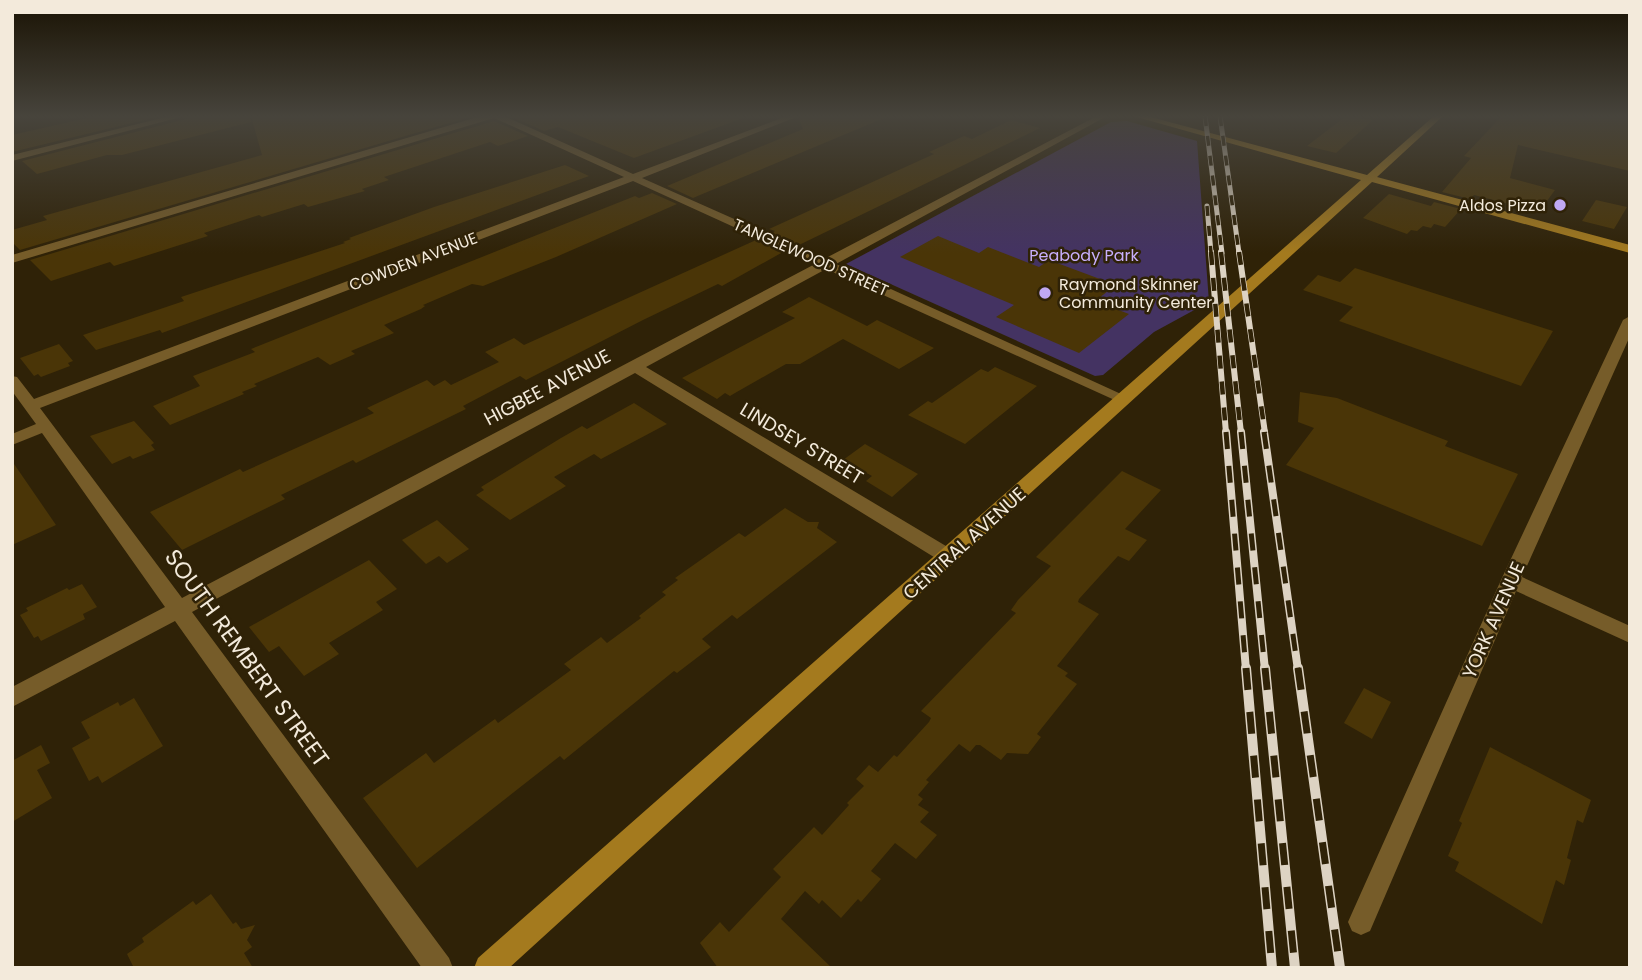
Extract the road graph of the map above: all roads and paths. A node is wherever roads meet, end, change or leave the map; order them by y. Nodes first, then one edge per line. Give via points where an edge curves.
1 (337, 162) edge
2 (597, 162) edge
3 (675, 162) edge
4 (1017, 162) edge
5 (1307, 162) edge
6 (1390, 162) edge
7 (632, 178) junction
8 (1371, 179) junction
9 (1630, 249) edge
10 (12, 259) edge
11 (825, 263) junction
12 (1630, 320) edge
13 (633, 365) junction
14 (12, 380) edge
15 (1124, 399) junction
16 (31, 406) junction
17 (47, 426) junction
18 (12, 440) edge
19 (949, 557) junction
20 (1511, 580) junction
21 (179, 608) junction
22 (1630, 635) edge
23 (12, 698) edge
24 (1361, 922) dead end
25 (439, 968) edge
26 (488, 968) edge

1 - 10 street
2 - 7 street, TANGLEWOOD STREET
3 - 7 street, COWDEN AVENUE
4 - 11 street, HIGBEE AVENUE
5 - 8 main road
6 - 8 main road, CENTRAL AVENUE
7 - 11 street, TANGLEWOOD STREET
7 - 16 street, COWDEN AVENUE
8 - 9 main road
8 - 15 main road, CENTRAL AVENUE
11 - 13 street, HIGBEE AVENUE
11 - 15 street, TANGLEWOOD STREET
12 - 20 street, YORK AVENUE
13 - 19 street, LINDSEY STREET
13 - 21 street, HIGBEE AVENUE
14 - 16 street, SOUTH REMBERT STREET
15 - 19 main road, CENTRAL AVENUE
16 - 17 street, SOUTH REMBERT STREET
17 - 18 street
17 - 21 street, SOUTH REMBERT STREET
19 - 26 main road, CENTRAL AVENUE
20 - 22 street
20 - 24 street, YORK AVENUE
21 - 23 street, HIGBEE AVENUE
21 - 25 street, SOUTH REMBERT STREET

